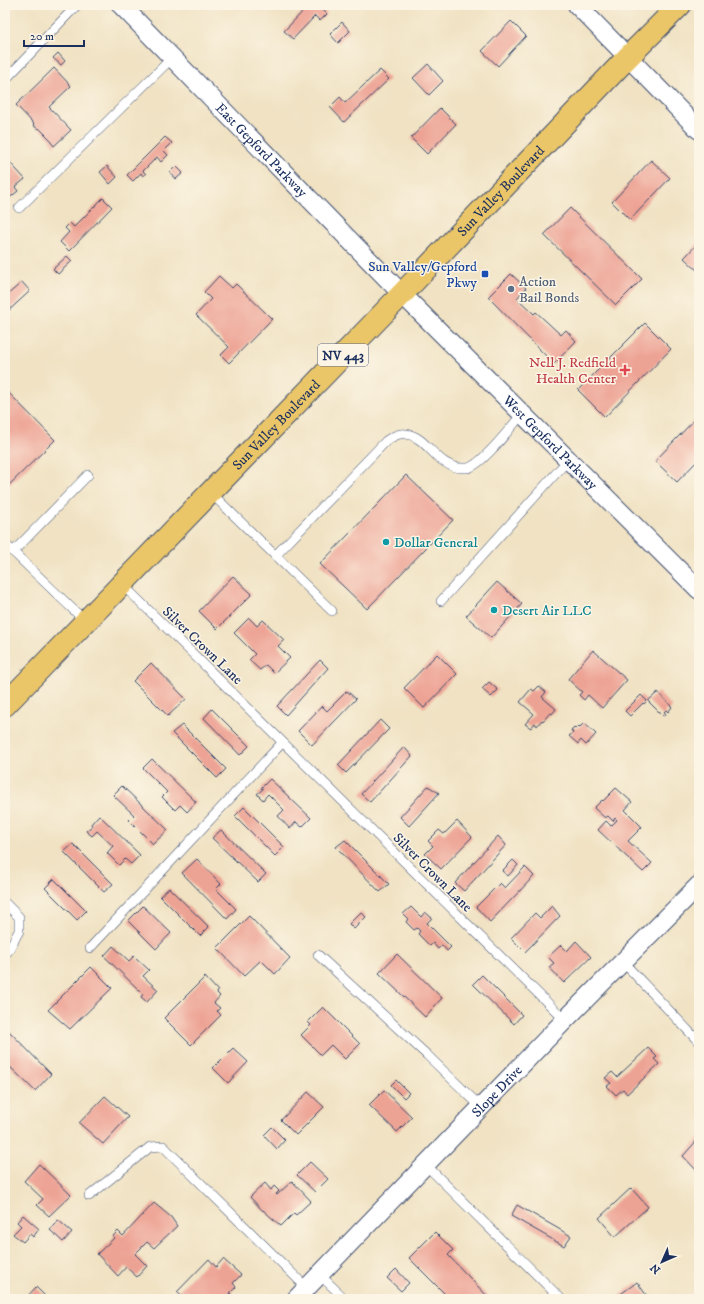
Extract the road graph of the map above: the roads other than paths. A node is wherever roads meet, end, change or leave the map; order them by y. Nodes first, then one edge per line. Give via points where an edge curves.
1 (77, 5) edge
2 (121, 5) edge
3 (577, 5) edge
4 (680, 5) edge
5 (628, 57) junction
6 (172, 58) junction
7 (5, 80) edge
8 (699, 130) edge
9 (19, 208) dead end
10 (402, 294) junction
11 (522, 414) junction
12 (568, 460) junction
13 (88, 475) dead end
14 (210, 492) junction
15 (5, 544) edge
16 (13, 552) junction
17 (275, 556) junction
18 (122, 584) junction
19 (699, 590) edge
20 (441, 601) dead end
21 (332, 611) dead end
22 (85, 622) junction
23 (5, 705) edge
24 (282, 743) junction
25 (699, 885) edge
26 (5, 902) edge
27 (90, 948) dead end
28 (5, 954) edge
29 (318, 955) dead end
30 (623, 962) junction
31 (565, 1020) junction
32 (699, 1042) edge
33 (481, 1107) junction
34 (426, 1165) junction
35 (90, 1196) dead end
36 (320, 1275) junction
37 (302, 1294) edge
38 (344, 1299) edge
39 (562, 1299) edge

1 - 7 lane
2 - 6 street, East Gepford Parkway
3 - 5 street
4 - 5 main road, Sun Valley Boulevard / NV 443
5 - 8 street
5 - 10 main road, Sun Valley Boulevard / NV 443
6 - 9 lane
6 - 10 street, East Gepford Parkway
10 - 11 street, West Gepford Parkway
10 - 14 main road, Sun Valley Boulevard / NV 443
11 - 12 street, West Gepford Parkway
11 - 17 lane via 481,461 468,468 456,468 443,462 417,438 406,434 396,435 386,441
12 - 19 street, West Gepford Parkway
12 - 20 lane
13 - 16 lane
14 - 17 lane
14 - 18 main road, Sun Valley Boulevard / NV 443
15 - 16 lane
16 - 22 lane
17 - 21 lane
18 - 22 main road, Sun Valley Boulevard / NV 443
18 - 24 lane, Silver Crown Lane
22 - 23 main road, Sun Valley Boulevard / NV 443
24 - 27 lane
24 - 31 lane, Silver Crown Lane
25 - 30 street, Slope Drive
26 - 28 lane via 19,917 19,930
29 - 33 lane
30 - 31 street, Slope Drive
30 - 32 lane
31 - 33 street, Slope Drive
33 - 34 street, Slope Drive
34 - 36 street, Slope Drive
34 - 39 lane
35 - 37 lane via 150,1147 163,1146
36 - 37 street, Slope Drive
36 - 38 lane

